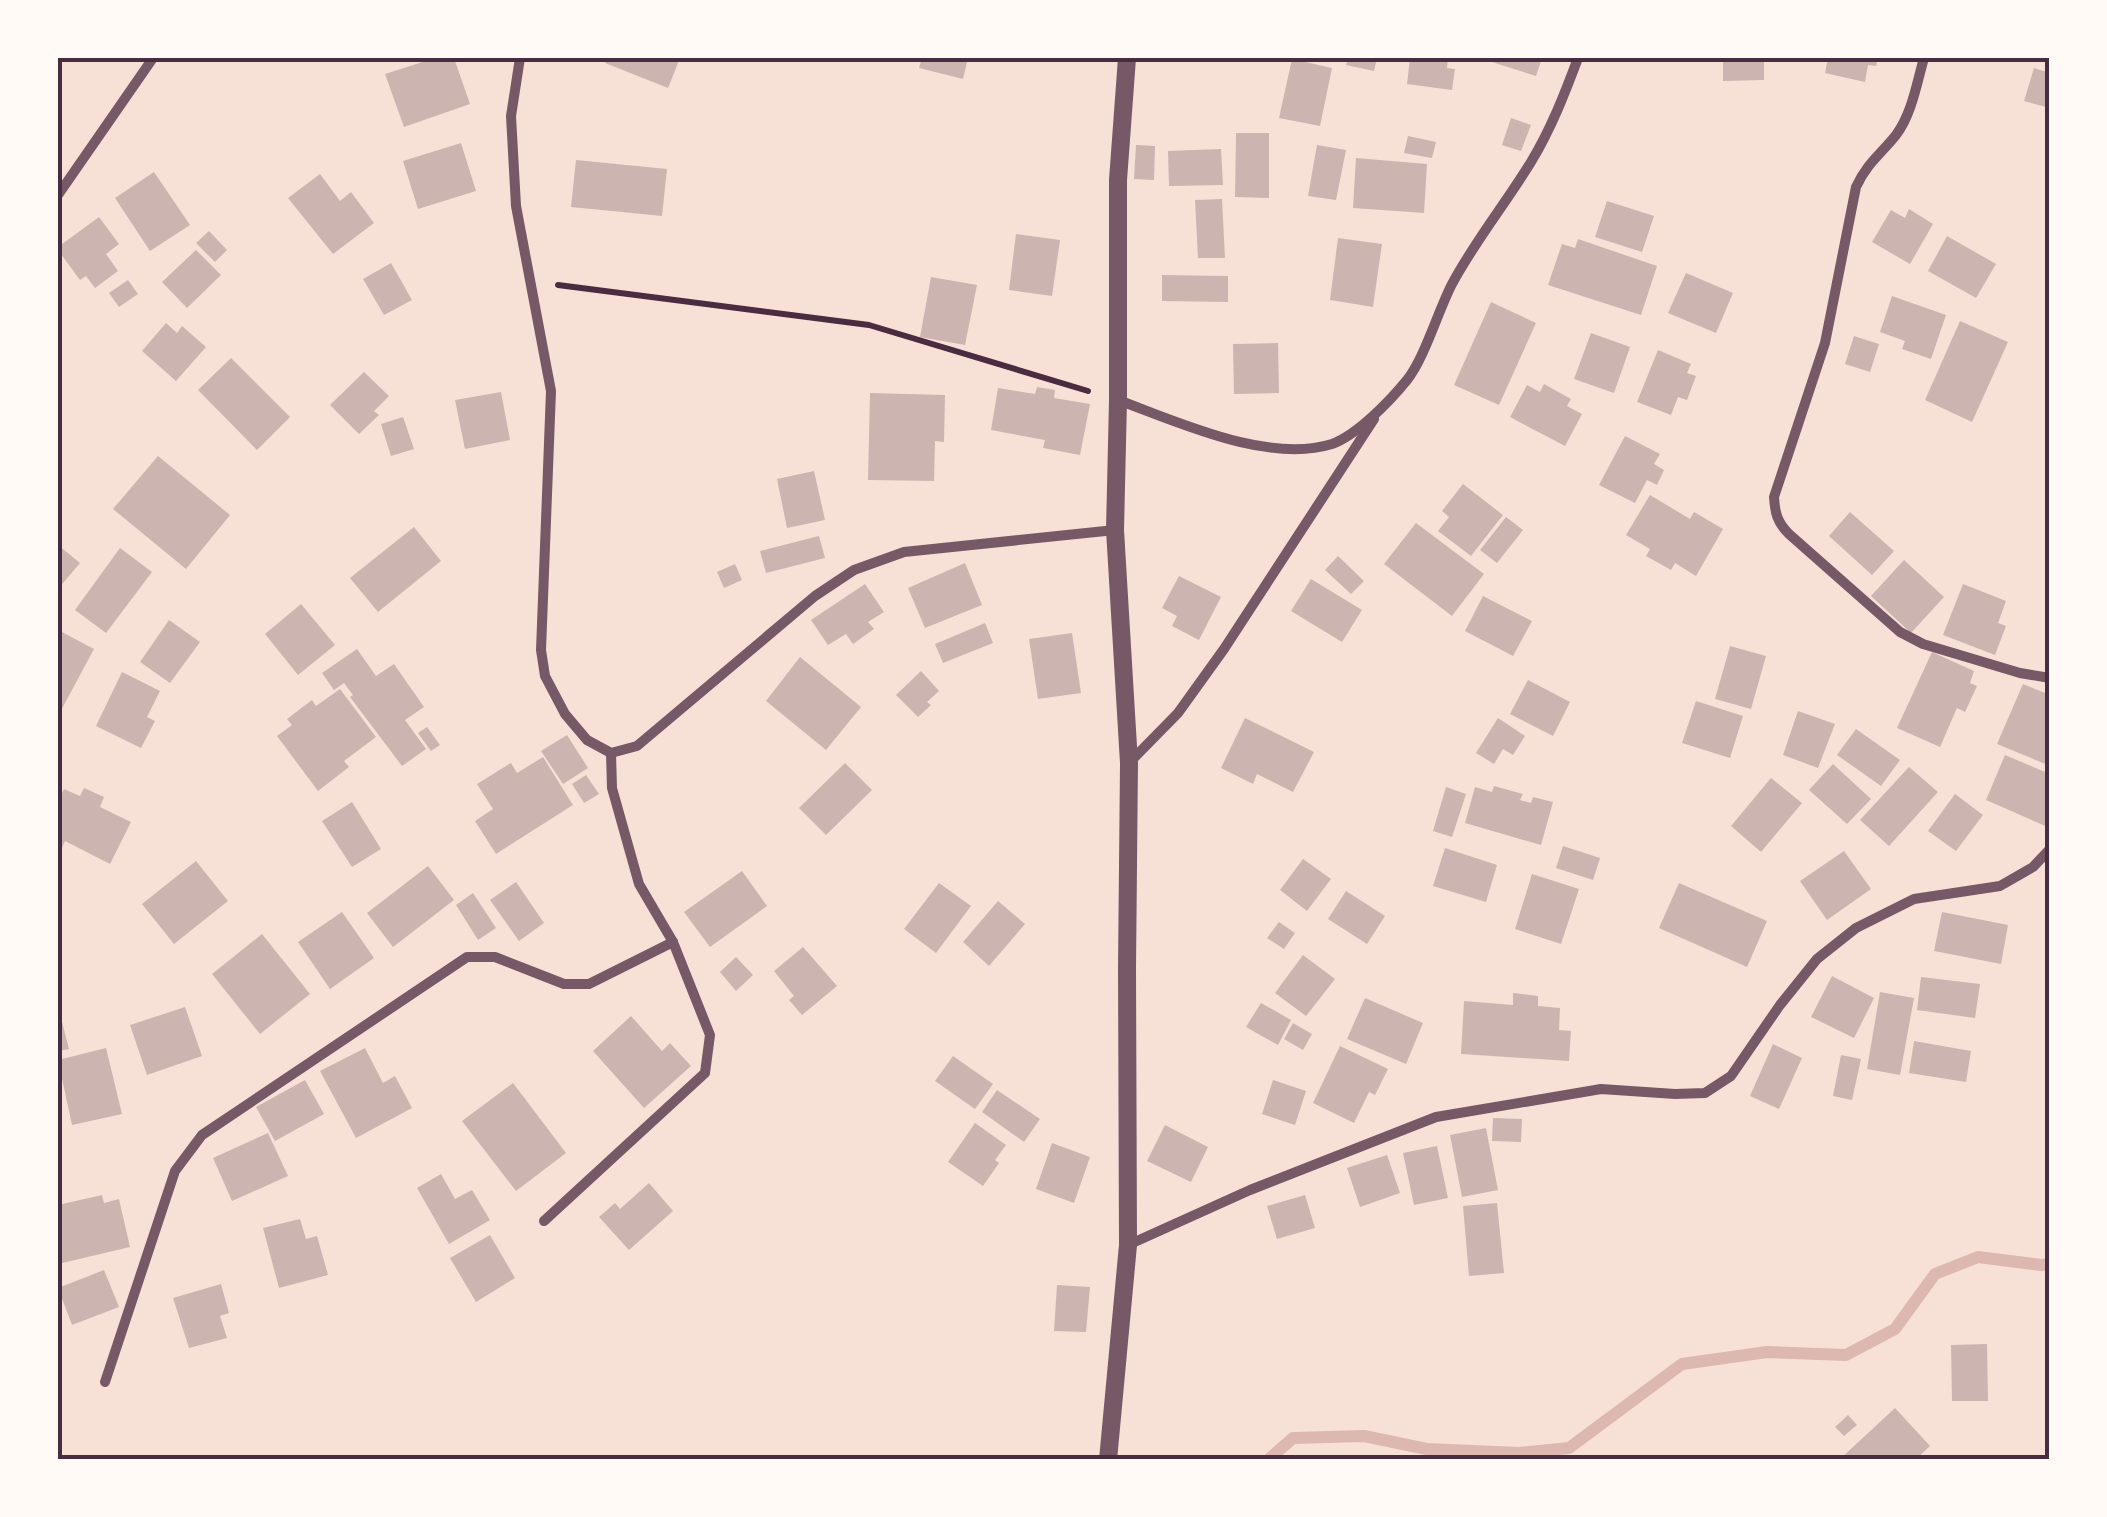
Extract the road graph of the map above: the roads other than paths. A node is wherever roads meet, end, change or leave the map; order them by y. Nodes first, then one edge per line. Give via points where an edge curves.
1 (153, 58) edge
2 (520, 58) edge
3 (1127, 58) edge
4 (1578, 58) edge
5 (1924, 58) edge
6 (58, 195) edge
7 (1118, 400) junction
8 (1378, 414) junction
9 (1115, 530) junction
10 (2050, 678) edge
11 (611, 753) junction
12 (1129, 763) junction
13 (2050, 849) edge
14 (673, 942) junction
15 (544, 1221) dead end
16 (1128, 1245) junction
17 (104, 1382) dead end
18 (1108, 1460) edge

1 - 6 street
2 - 11 street via 512,116 516,206 552,391 545,676 587,740
3 - 7 street via 1118,180
4 - 8 street via 1532,160 1452,284 1410,376
5 - 10 street via 1897,134 1856,187 1825,343 1775,510 1789,534 1900,632
7 - 8 street via 1244,443 1288,450 1333,444
7 - 9 street
8 - 12 street via 1224,649 1178,713
9 - 11 street via 904,552 854,570 814,596 637,746
9 - 12 street
11 - 14 street via 612,788 638,884
12 - 16 street
13 - 16 street via 2033,868 2000,886 1914,898 1856,928 1817,960 1731,1076 1706,1093 1602,1089 1436,1117
14 - 15 street via 710,1035 705,1073
14 - 17 street via 589,984 564,984 495,957 467,957 202,1135 174,1171
16 - 18 street

